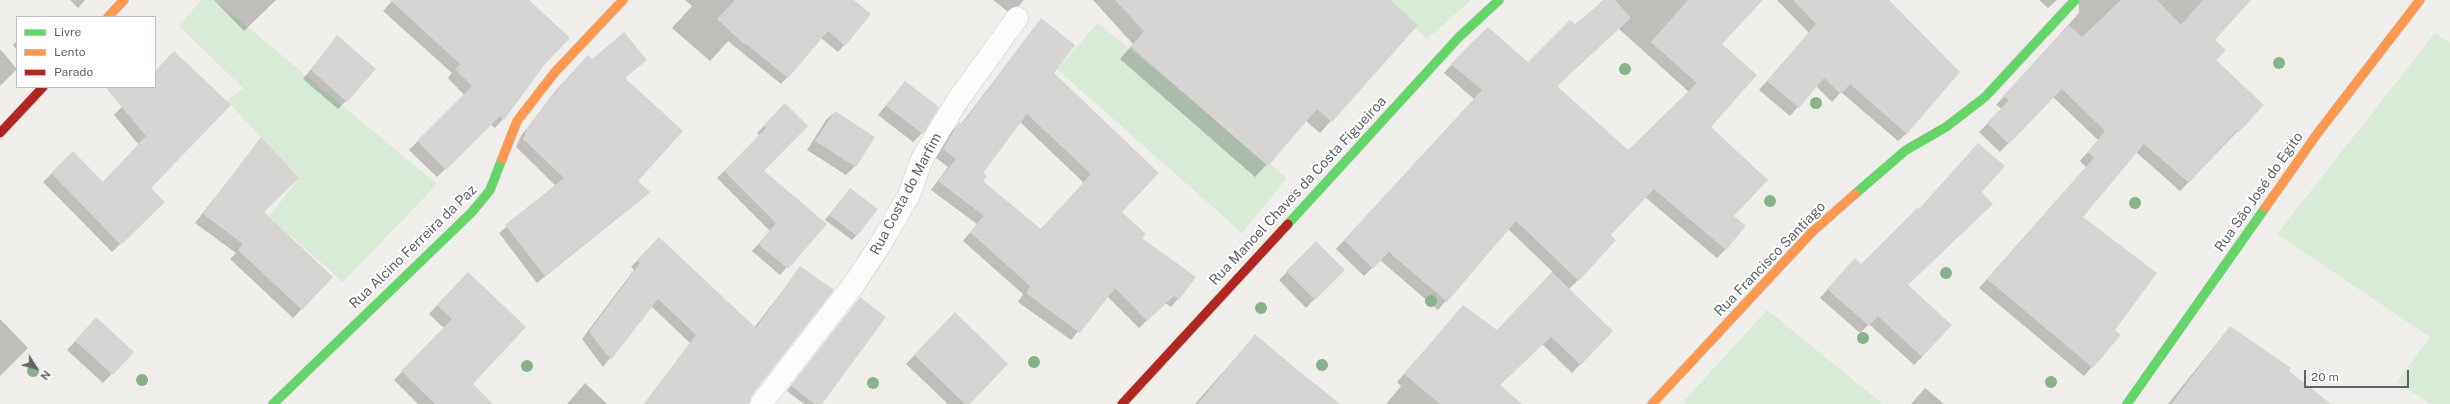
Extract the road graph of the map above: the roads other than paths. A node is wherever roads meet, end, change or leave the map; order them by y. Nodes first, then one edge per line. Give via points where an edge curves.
1 (124, 0) edge
2 (623, 0) edge
3 (1499, 0) edge
4 (2075, 0) edge
5 (2420, 0) edge
6 (109, 16) edge
7 (1017, 18) dead end
8 (42, 88) edge
9 (0, 133) edge
10 (274, 404) edge
11 (761, 404) edge
12 (1122, 404) edge
13 (1652, 404) edge
14 (2127, 404) edge

1 - 6 street
2 - 10 street, Rua Alcino Ferreira da Paz via 555,72 517,121 490,190 472,212
3 - 12 street, Rua Manoel Chaves da Costa Figueiroa via 1438,60
4 - 13 street, Rua Francisco Santiago via 1985,97 1946,127 1906,150 1812,232
5 - 14 street, Rua São José do Egito via 2316,134
7 - 11 street, Rua Costa do Marfim via 957,101 922,159 909,195 880,245 854,284
8 - 9 street

